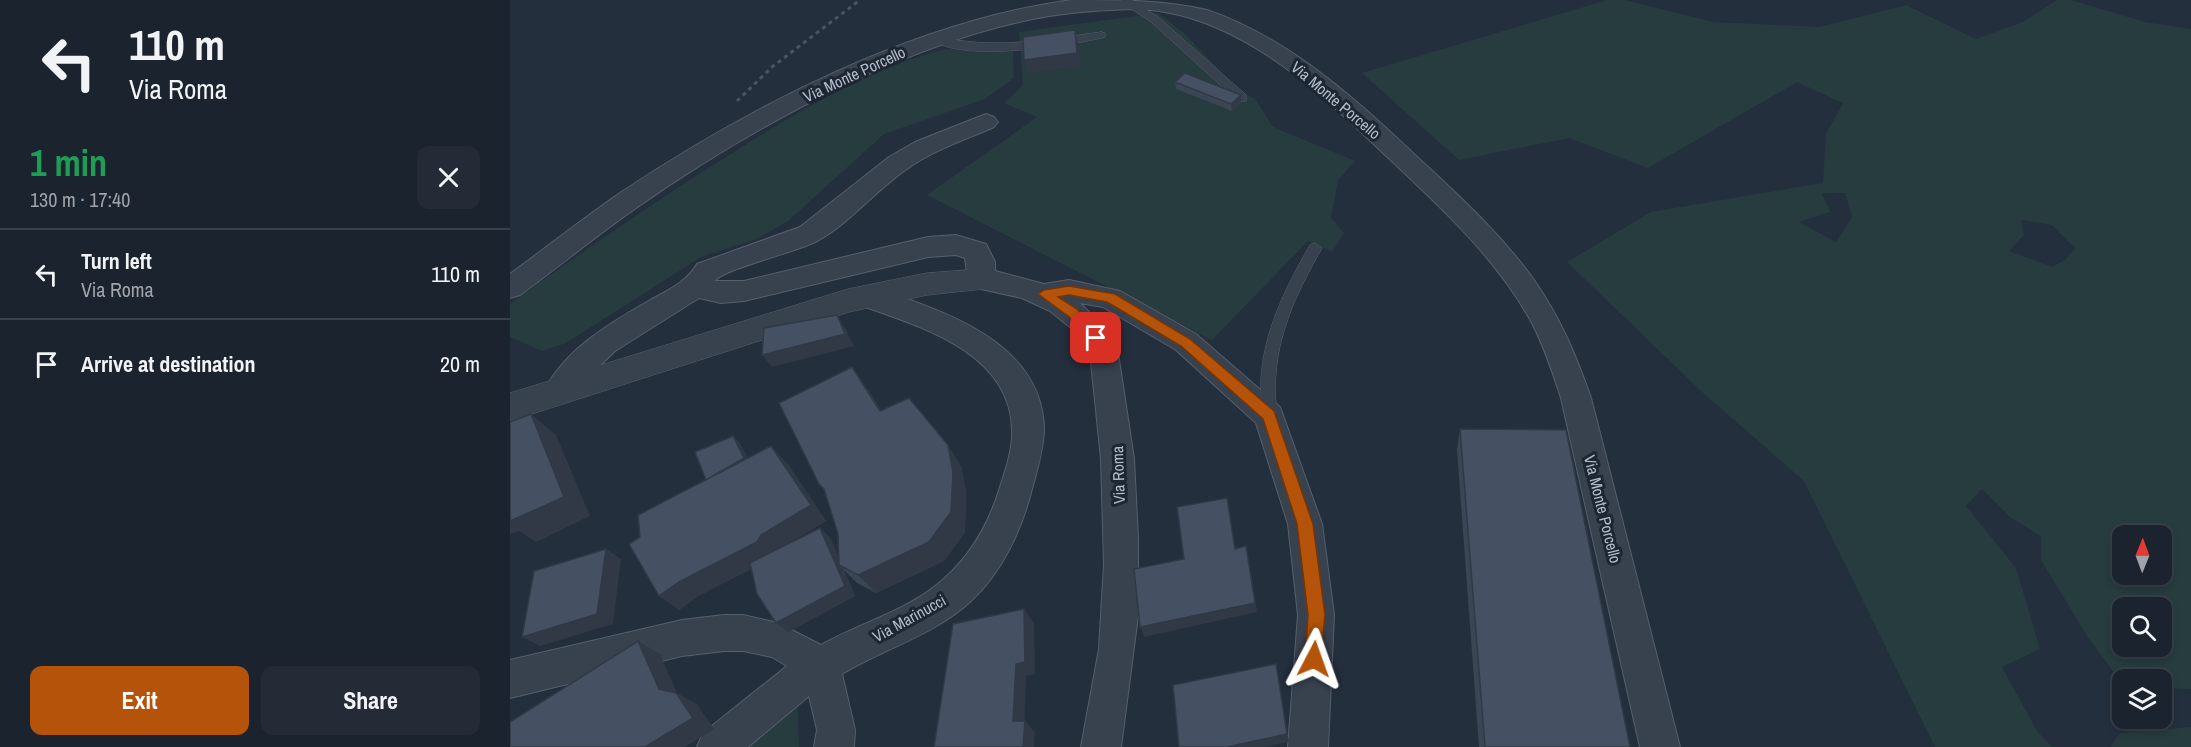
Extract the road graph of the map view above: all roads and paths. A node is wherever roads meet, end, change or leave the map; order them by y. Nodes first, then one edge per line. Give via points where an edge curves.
1 (860, 0) edge
2 (1126, 0) edge
3 (1101, 36) dead end
4 (936, 39) junction
5 (1242, 98) edge
6 (731, 106) dead end
7 (986, 122) dead end
8 (1315, 248) dead end
9 (982, 280) junction
10 (699, 285) junction
11 (510, 288) edge
12 (1044, 294) junction
13 (867, 297) junction
14 (559, 391) junction
15 (510, 406) edge
16 (1269, 416) junction
17 (821, 665) junction
18 (510, 679) edge
19 (717, 747) edge
20 (834, 747) edge
21 (1101, 747) edge
22 (1308, 747) edge
23 (1660, 747) edge

1 - 6 path via 772,67
2 - 4 street, Via Monte Porcello via 1040,9
2 - 5 lane via 1154,19
2 - 23 street, Via Monte Porcello via 1163,5 1216,20 1288,59 1382,138 1491,244 1517,275 1547,322 1569,374
3 - 4 lane via 1001,46
4 - 11 street, Via Monte Porcello via 828,84 664,177
7 - 10 street via 898,163 809,234 714,267 706,271
8 - 16 lane via 1292,289 1274,339 1268,374
9 - 10 street via 976,251 946,244 744,291 717,293
9 - 12 street, Via Roma
9 - 13 street via 927,284
10 - 14 street via 603,344
12 - 16 street via 1069,290 1110,298 1186,342
12 - 21 street, Via Roma via 1083,321 1101,347 1119,459 1120,618
13 - 14 street
13 - 17 street, Via Marinucci via 940,323 980,345 1014,383 1024,405 1027,436 1011,504 994,543 969,580 914,619
14 - 15 street
16 - 22 street via 1305,524 1316,615
17 - 18 street via 778,641 724,633 682,638
17 - 19 street, Via Marinucci
17 - 20 street via 836,730

